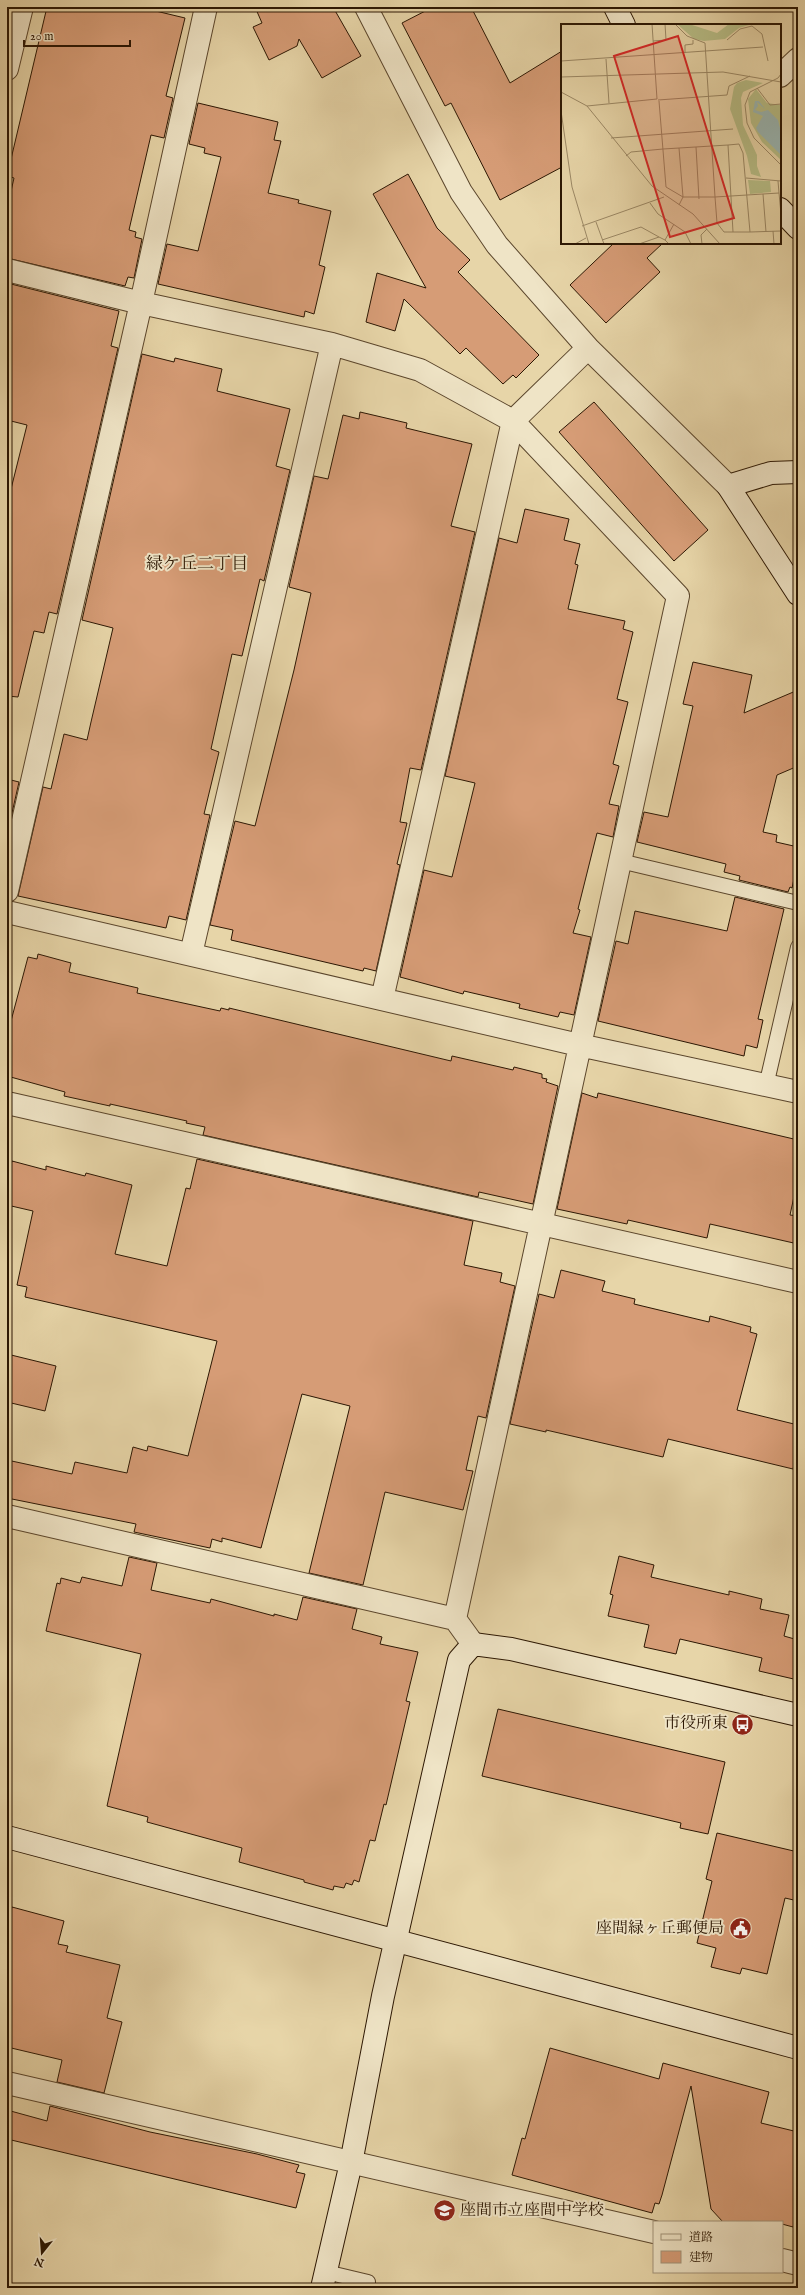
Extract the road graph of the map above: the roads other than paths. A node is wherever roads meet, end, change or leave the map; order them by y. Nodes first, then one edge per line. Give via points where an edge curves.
1 (22, 7) edge
2 (206, 7) edge
3 (366, 7) edge
4 (615, 7) edge
5 (624, 24) edge
6 (798, 59) edge
7 (7, 69) edge
8 (781, 75) edge
9 (781, 210) edge
10 (798, 228) edge
11 (7, 270) edge
12 (141, 303) junction
13 (332, 344) junction
14 (588, 348) junction
15 (513, 421) junction
16 (798, 472) edge
17 (728, 486) junction
18 (798, 594) edge
19 (620, 861) junction
20 (7, 891) edge
21 (798, 903) edge
22 (7, 912) edge
23 (798, 947) edge
24 (191, 954) junction
25 (382, 999) junction
26 (579, 1045) junction
27 (766, 1086) junction
28 (798, 1092) edge
29 (7, 1103) edge
30 (541, 1225) junction
31 (798, 1282) edge
32 (7, 1516) edge
33 (454, 1619) junction
34 (473, 1644) junction
35 (798, 1714) edge
36 (7, 1837) edge
37 (396, 1942) junction
38 (798, 2048) edge
39 (7, 2083) edge
40 (351, 2163) junction
41 (653, 2232) edge
42 (783, 2260) edge
43 (798, 2264) edge
44 (324, 2280) edge
45 (368, 2282) dead end

1 - 7 street
2 - 12 street
3 - 14 street via 461,192 497,245
4 - 5 street
6 - 8 street
9 - 10 street
11 - 12 street
12 - 13 street
12 - 20 street
13 - 15 street via 420,370
13 - 24 street
14 - 15 street
14 - 17 street
15 - 19 street via 678,596
15 - 25 street
16 - 17 street via 772,473
17 - 18 street
19 - 21 lane
19 - 26 street
22 - 24 street
23 - 27 lane
24 - 25 street
25 - 26 street
26 - 27 street
26 - 30 street
27 - 28 street
29 - 30 street
30 - 31 street
30 - 33 street
32 - 33 street
33 - 34 street
34 - 35 street via 511,1649
34 - 37 street via 460,1660
36 - 37 street
37 - 38 street
37 - 40 street
39 - 40 street
40 - 41 street
40 - 44 street
42 - 43 street
44 - 45 lane

